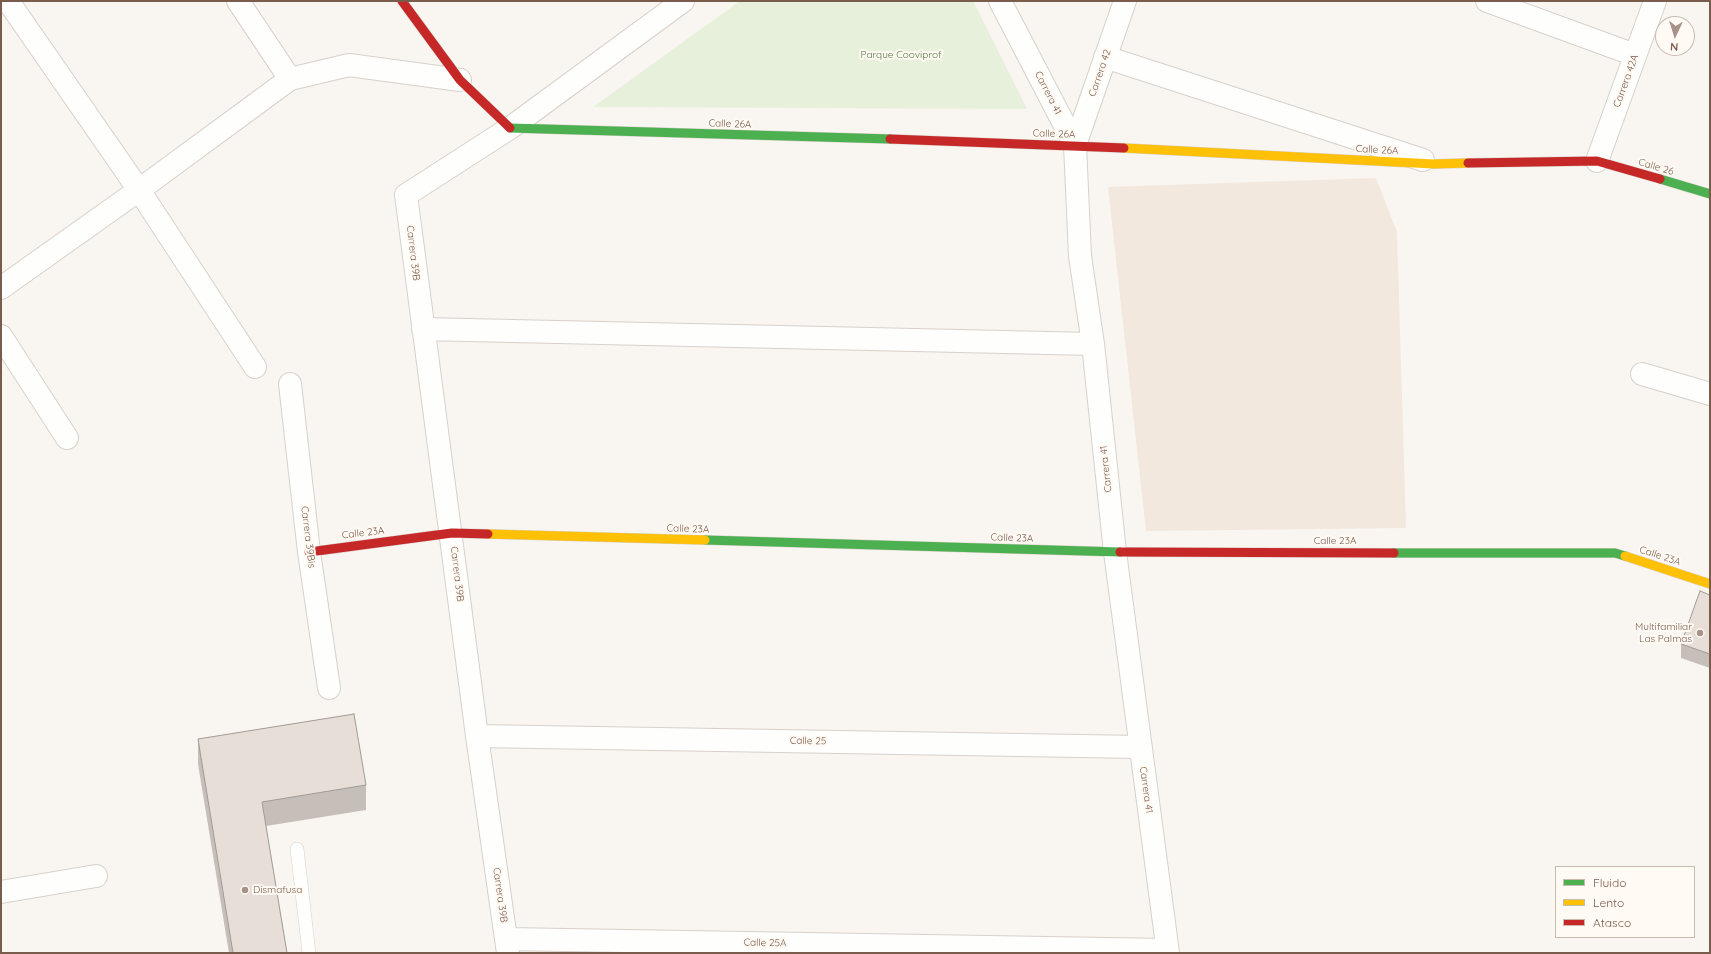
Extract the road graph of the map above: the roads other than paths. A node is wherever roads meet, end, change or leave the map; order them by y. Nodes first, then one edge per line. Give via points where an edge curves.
1 (8, 1) edge
2 (238, 1) edge
3 (402, 1) edge
4 (684, 1) edge
5 (1000, 1) edge
6 (1125, 1) edge
7 (1487, 1) edge
8 (1655, 1) edge
9 (1635, 55) junction
10 (1105, 58) junction
11 (290, 79) junction
12 (460, 80) junction
13 (510, 128) junction
14 (1075, 145) junction
15 (1597, 161) junction
16 (1434, 164) junction
17 (139, 190) junction
18 (1710, 194) edge
19 (1, 288) edge
20 (423, 329) junction
21 (1, 336) edge
22 (1093, 344) junction
23 (255, 367) dead end
24 (1642, 374) dead end
25 (290, 384) dead end
26 (1710, 394) edge
27 (67, 438) dead end
28 (452, 533) junction
29 (309, 552) junction
30 (1115, 552) junction
31 (1710, 584) edge
32 (330, 688) dead end
33 (477, 736) junction
34 (1140, 746) junction
35 (297, 849) dead end
36 (96, 876) dead end
37 (1, 892) edge
38 (507, 946) edge
39 (1168, 951) edge
40 (308, 953) edge

1 - 17 street
2 - 11 street
3 - 12 street
4 - 13 street
5 - 14 street, Carrera 41
6 - 10 street, Carrera 42
7 - 9 street
8 - 9 street, Carrera 42A
9 - 15 street, Carrera 42A
10 - 14 street, Carrera 42
10 - 16 street
11 - 12 street via 349,66
11 - 17 street
12 - 13 street
13 - 14 street, Calle 26A
13 - 20 street, Carrera 39B via 406,195
14 - 16 street, Calle 26A
14 - 22 street, Carrera 41 via 1080,256
15 - 16 street, Calle 26A
15 - 18 street, Calle 26
17 - 19 street
17 - 23 street
20 - 22 street
20 - 28 street, Carrera 39B
21 - 27 street
22 - 30 street, Carrera 41
24 - 26 street
25 - 29 street, Carrera 39Bis
28 - 29 street, Calle 23A
28 - 30 street, Calle 23A
28 - 33 street, Carrera 39B
29 - 32 street, Carrera 39Bis
30 - 31 street, Calle 23A via 1615,552
30 - 34 street, Carrera 41
33 - 34 street, Calle 25
33 - 38 street, Carrera 39B
34 - 39 street, Carrera 41
35 - 40 lane
36 - 37 street
38 - 39 street, Calle 25A

